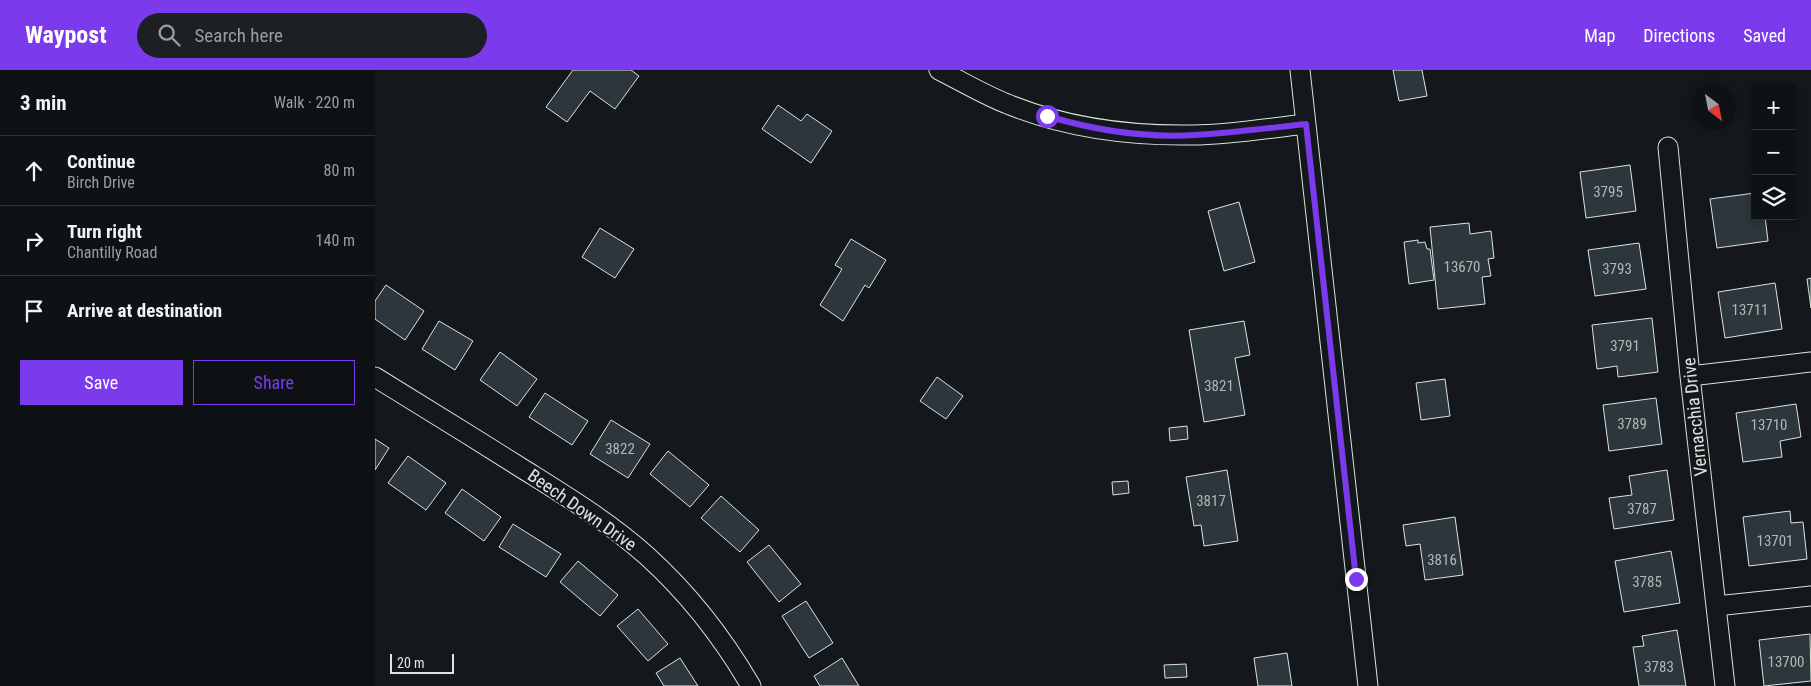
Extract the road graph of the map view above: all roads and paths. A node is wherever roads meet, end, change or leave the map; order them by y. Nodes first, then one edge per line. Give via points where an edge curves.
1 (939, 70) edge
2 (1300, 70) edge
3 (1306, 124) junction
4 (1668, 147) dead end
5 (1811, 362) edge
6 (375, 376) edge
7 (1690, 376) junction
8 (1811, 596) edge
9 (1716, 606) junction
10 (751, 686) edge
11 (1368, 686) edge
12 (1725, 686) edge

1 - 3 street via 1010,105 1109,130 1194,135
2 - 3 street
3 - 11 street
4 - 7 street, Vernacchia Drive
5 - 7 street
6 - 10 street, Beech Down Drive via 576,503 647,556 713,627
7 - 9 street, Vernacchia Drive
8 - 9 street
9 - 12 street, Vernacchia Drive

